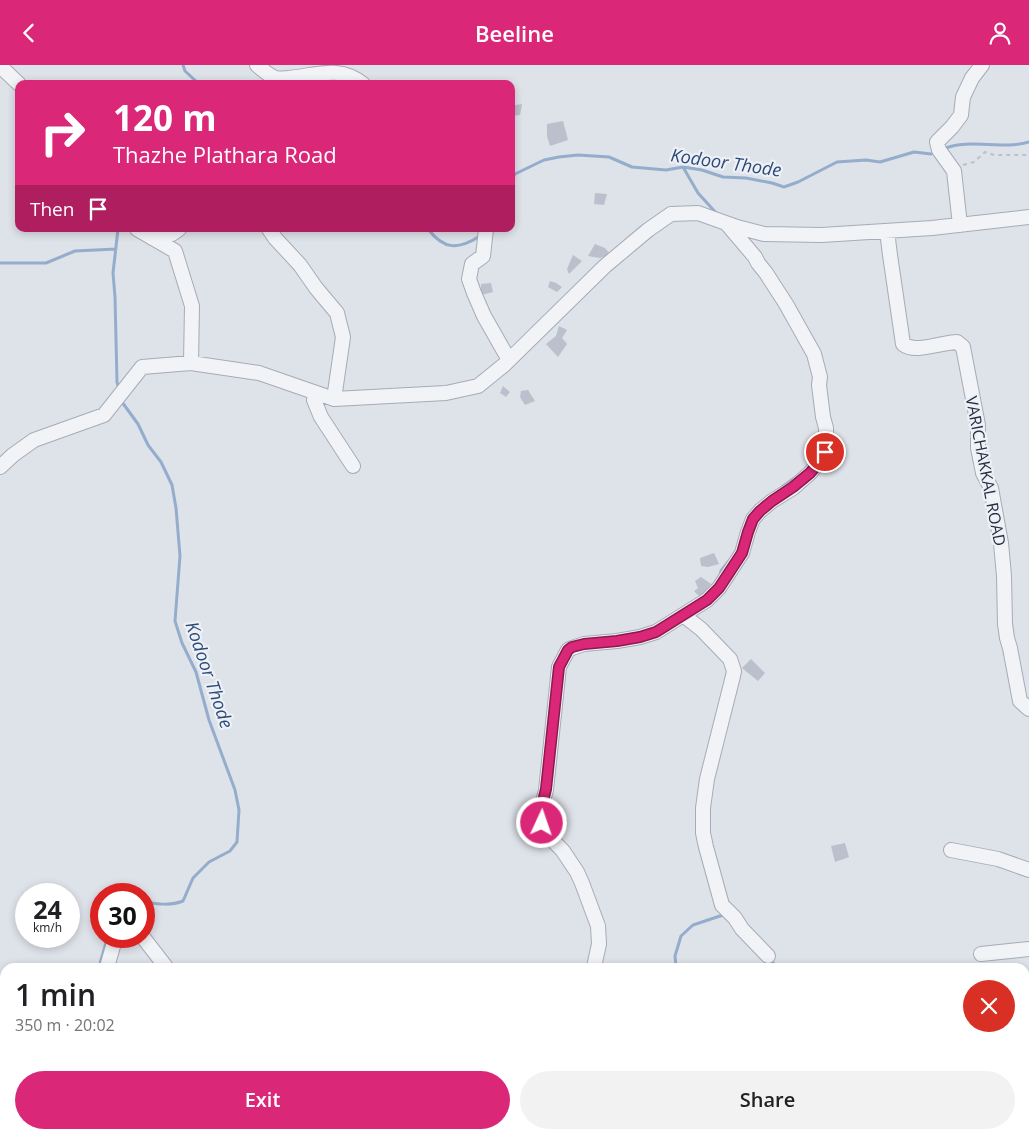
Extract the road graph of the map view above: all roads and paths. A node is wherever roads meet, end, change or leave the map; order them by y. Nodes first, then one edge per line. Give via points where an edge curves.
1 (257, 65) edge
2 (982, 65) edge
3 (0, 66) edge
4 (360, 80) edge
5 (15, 81) edge
6 (1029, 155) edge
7 (951, 167) junction
8 (1029, 217) edge
9 (722, 222) junction
10 (960, 225) junction
11 (887, 231) junction
12 (142, 232) edge
13 (175, 232) edge
14 (271, 232) edge
15 (486, 232) edge
16 (152, 238) junction
17 (509, 360) junction
18 (191, 363) junction
19 (316, 393) junction
20 (334, 399) junction
21 (352, 466) dead end
22 (0, 467) edge
23 (683, 615) junction
24 (1029, 709) edge
25 (951, 850) dead end
26 (1029, 870) edge
27 (113, 948) edge
28 (151, 948) edge
29 (1029, 949) edge
30 (981, 954) dead end
31 (768, 956) dead end
32 (108, 963) edge
33 (163, 963) edge
34 (595, 963) edge

1 - 4 street via 278,79 297,77 332,66 342,67
2 - 7 street via 963,97 961,115 936,142
3 - 5 street
6 - 7 path via 985,152 974,162
7 - 10 street
8 - 10 street
9 - 11 street via 764,234
9 - 17 street via 698,213 671,214 604,266
9 - 23 street via 755,257 786,303 814,354 820,377 826,448 822,459 810,473 753,519 742,553 716,592
10 - 11 street
11 - 24 street, VARICHAKKAL ROAD via 903,344 908,348 922,348 958,342 963,347 978,425 978,448 983,473 991,488 1001,543 1007,638 1020,701
12 - 16 street
13 - 16 street
14 - 20 street via 337,313 343,337
15 - 17 street via 483,256 472,264 469,279 484,317
16 - 18 street via 175,251 178,260 192,306
17 - 20 street via 478,385 446,393
18 - 19 street via 259,373
18 - 22 street via 142,367 104,415 34,440
19 - 20 street
19 - 21 street via 314,400 321,417
23 - 31 street via 730,659 734,671 707,779 703,833 722,905
23 - 34 street via 656,632 640,637 572,647 559,667 542,823 582,883 598,926
25 - 26 street via 998,859
27 - 32 street
28 - 33 street
29 - 30 street

